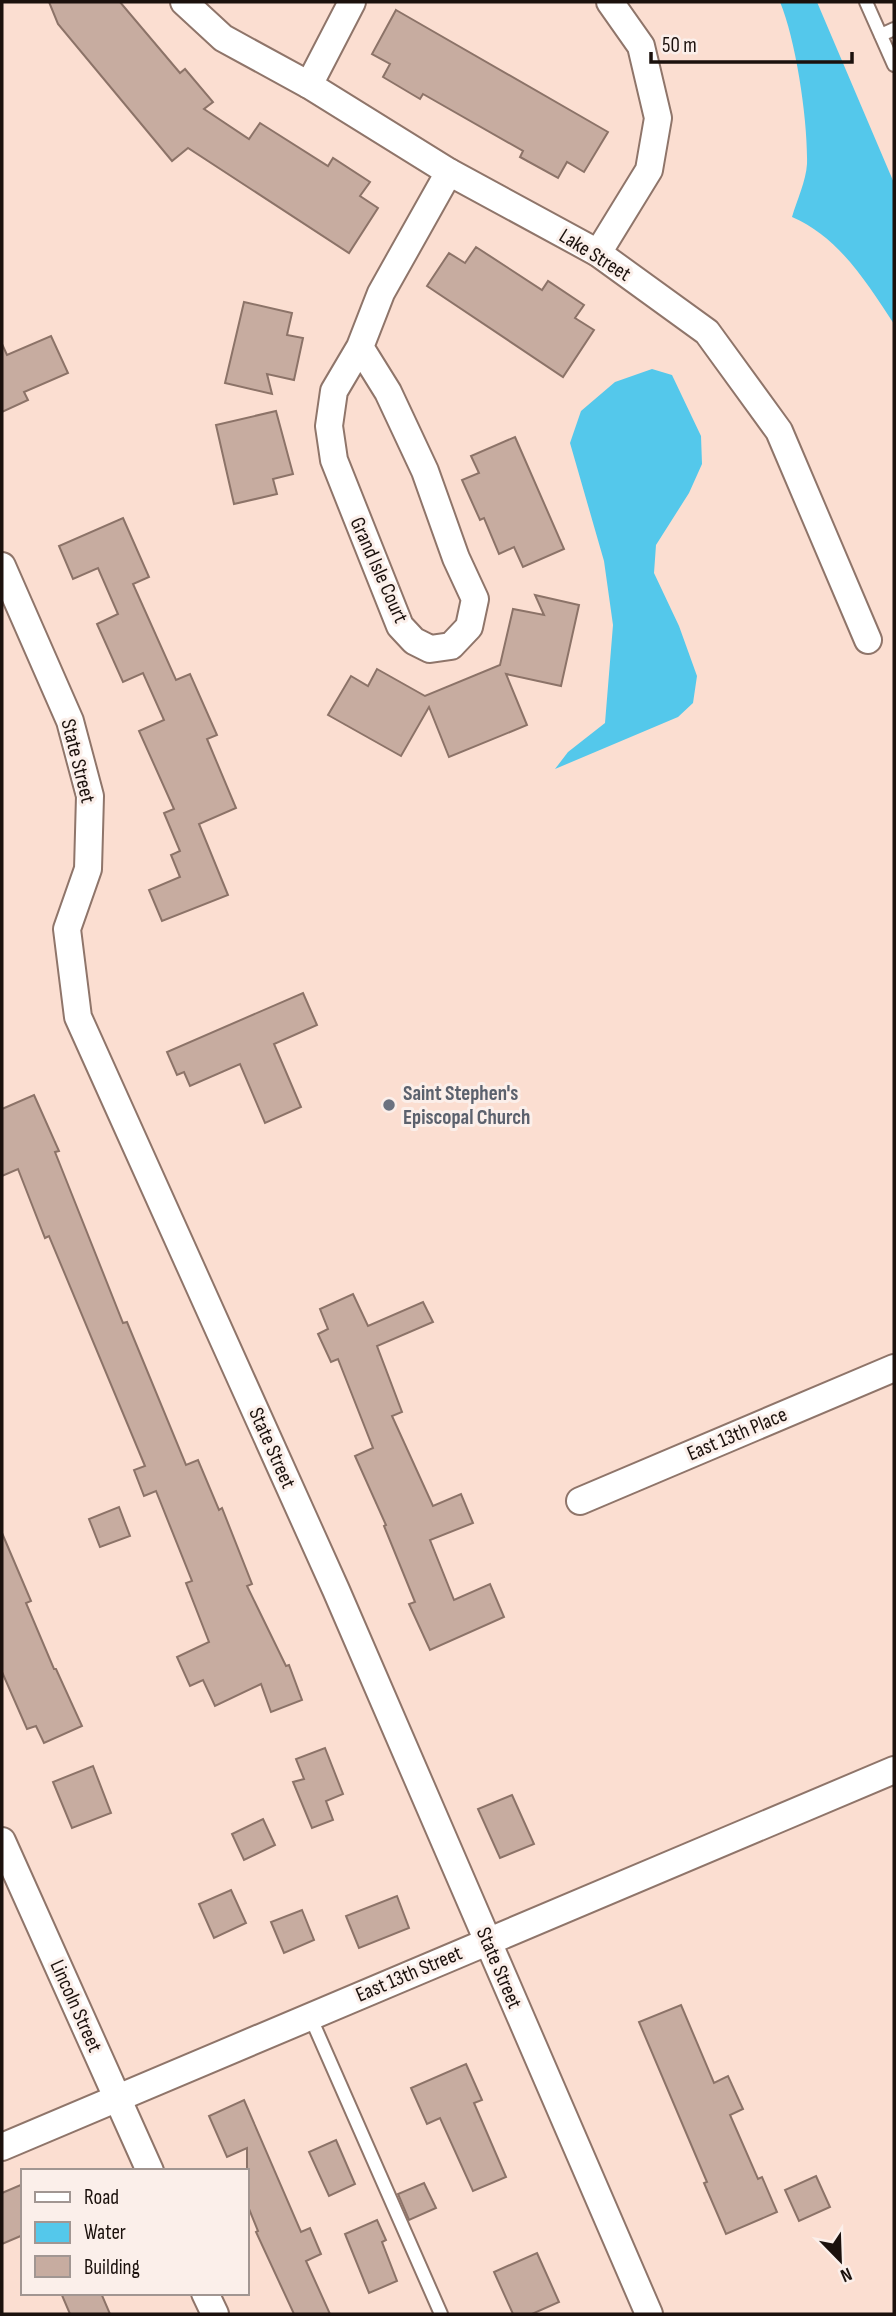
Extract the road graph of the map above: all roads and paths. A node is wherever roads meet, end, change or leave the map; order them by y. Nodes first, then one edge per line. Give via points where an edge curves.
1 (184, 2) edge
2 (352, 2) edge
3 (610, 2) edge
4 (866, 2) edge
5 (894, 30) edge
6 (881, 36) junction
7 (894, 65) edge
8 (309, 85) junction
9 (449, 172) junction
10 (598, 253) junction
11 (360, 347) junction
12 (2, 566) edge
13 (868, 640) dead end
14 (894, 1368) edge
15 (580, 1501) dead end
16 (894, 1770) edge
17 (2, 1841) edge
18 (488, 1941) junction
19 (310, 2016) junction
20 (117, 2098) junction
21 (2, 2147) edge
22 (149, 2169) edge
23 (206, 2295) edge
24 (215, 2314) edge
25 (441, 2314) edge
26 (649, 2314) edge

1 - 8 street, Lake Street via 223,38
2 - 8 street
3 - 10 street via 641,46 658,118 649,170
4 - 6 lane
5 - 6 lane
6 - 7 lane
8 - 9 street, Lake Street
9 - 10 street, Lake Street
9 - 11 street, Grand Isle Court via 381,293
10 - 13 street, Lake Street via 707,332 779,431
11 - 11 street, Grand Isle Court via 388,392 425,471 475,599 469,627 451,646 430,649 400,626 334,460 329,426 334,391
12 - 18 street, State Street via 70,721 90,796 88,869 67,929 78,1017
14 - 15 street, East 13th Place
16 - 18 street, East 13th Street
17 - 20 street, Lincoln Street
18 - 19 street, East 13th Street
18 - 26 street, State Street
19 - 20 street, East 13th Street
19 - 25 lane
20 - 21 street, East 13th Street
20 - 22 street, Lincoln Street
23 - 24 street

